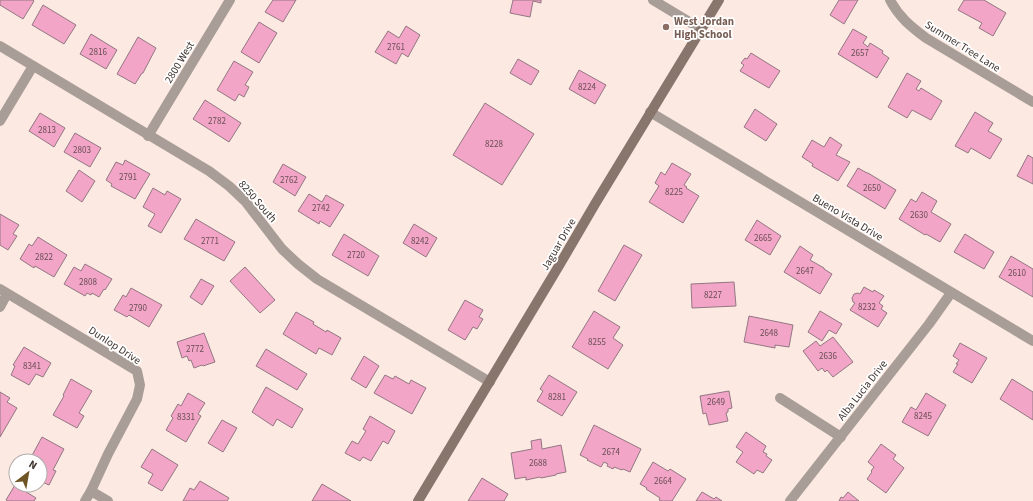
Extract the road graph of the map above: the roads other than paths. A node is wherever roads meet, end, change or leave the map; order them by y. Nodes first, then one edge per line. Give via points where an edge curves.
1 (230, 0) edge
2 (653, 0) edge
3 (719, 0) edge
4 (890, 0) edge
5 (701, 29) junction
6 (0, 46) edge
7 (33, 66) junction
8 (1033, 102) edge
9 (650, 112) junction
10 (0, 121) edge
11 (148, 136) junction
12 (4, 292) edge
13 (951, 293) junction
14 (0, 307) edge
15 (1033, 341) edge
16 (490, 382) junction
17 (780, 398) dead end
18 (841, 437) junction
19 (91, 491) junction
20 (85, 501) edge
21 (108, 501) edge
22 (418, 501) edge
23 (790, 501) edge

1 - 11 street, 2800 West
2 - 5 street
3 - 5 main road, Jaguar Drive
4 - 8 street, Summer Tree Lane via 909,26
5 - 9 main road, Jaguar Drive
6 - 7 street, 8250 South
7 - 10 street
7 - 11 street, 8250 South
9 - 13 street, Bueno Vista Drive
9 - 16 main road, Jaguar Drive
11 - 16 street, 8250 South via 209,171 228,186 245,201 282,249 317,279
12 - 14 street
12 - 19 street, Dunlop Drive via 137,371 140,385 137,399
13 - 15 street, Bueno Vista Drive
13 - 18 street, Alba Lucia Drive
16 - 22 main road, Jaguar Drive
17 - 18 street
18 - 23 street, Alba Lucia Drive
19 - 20 street, Dunlop Drive
19 - 21 street

